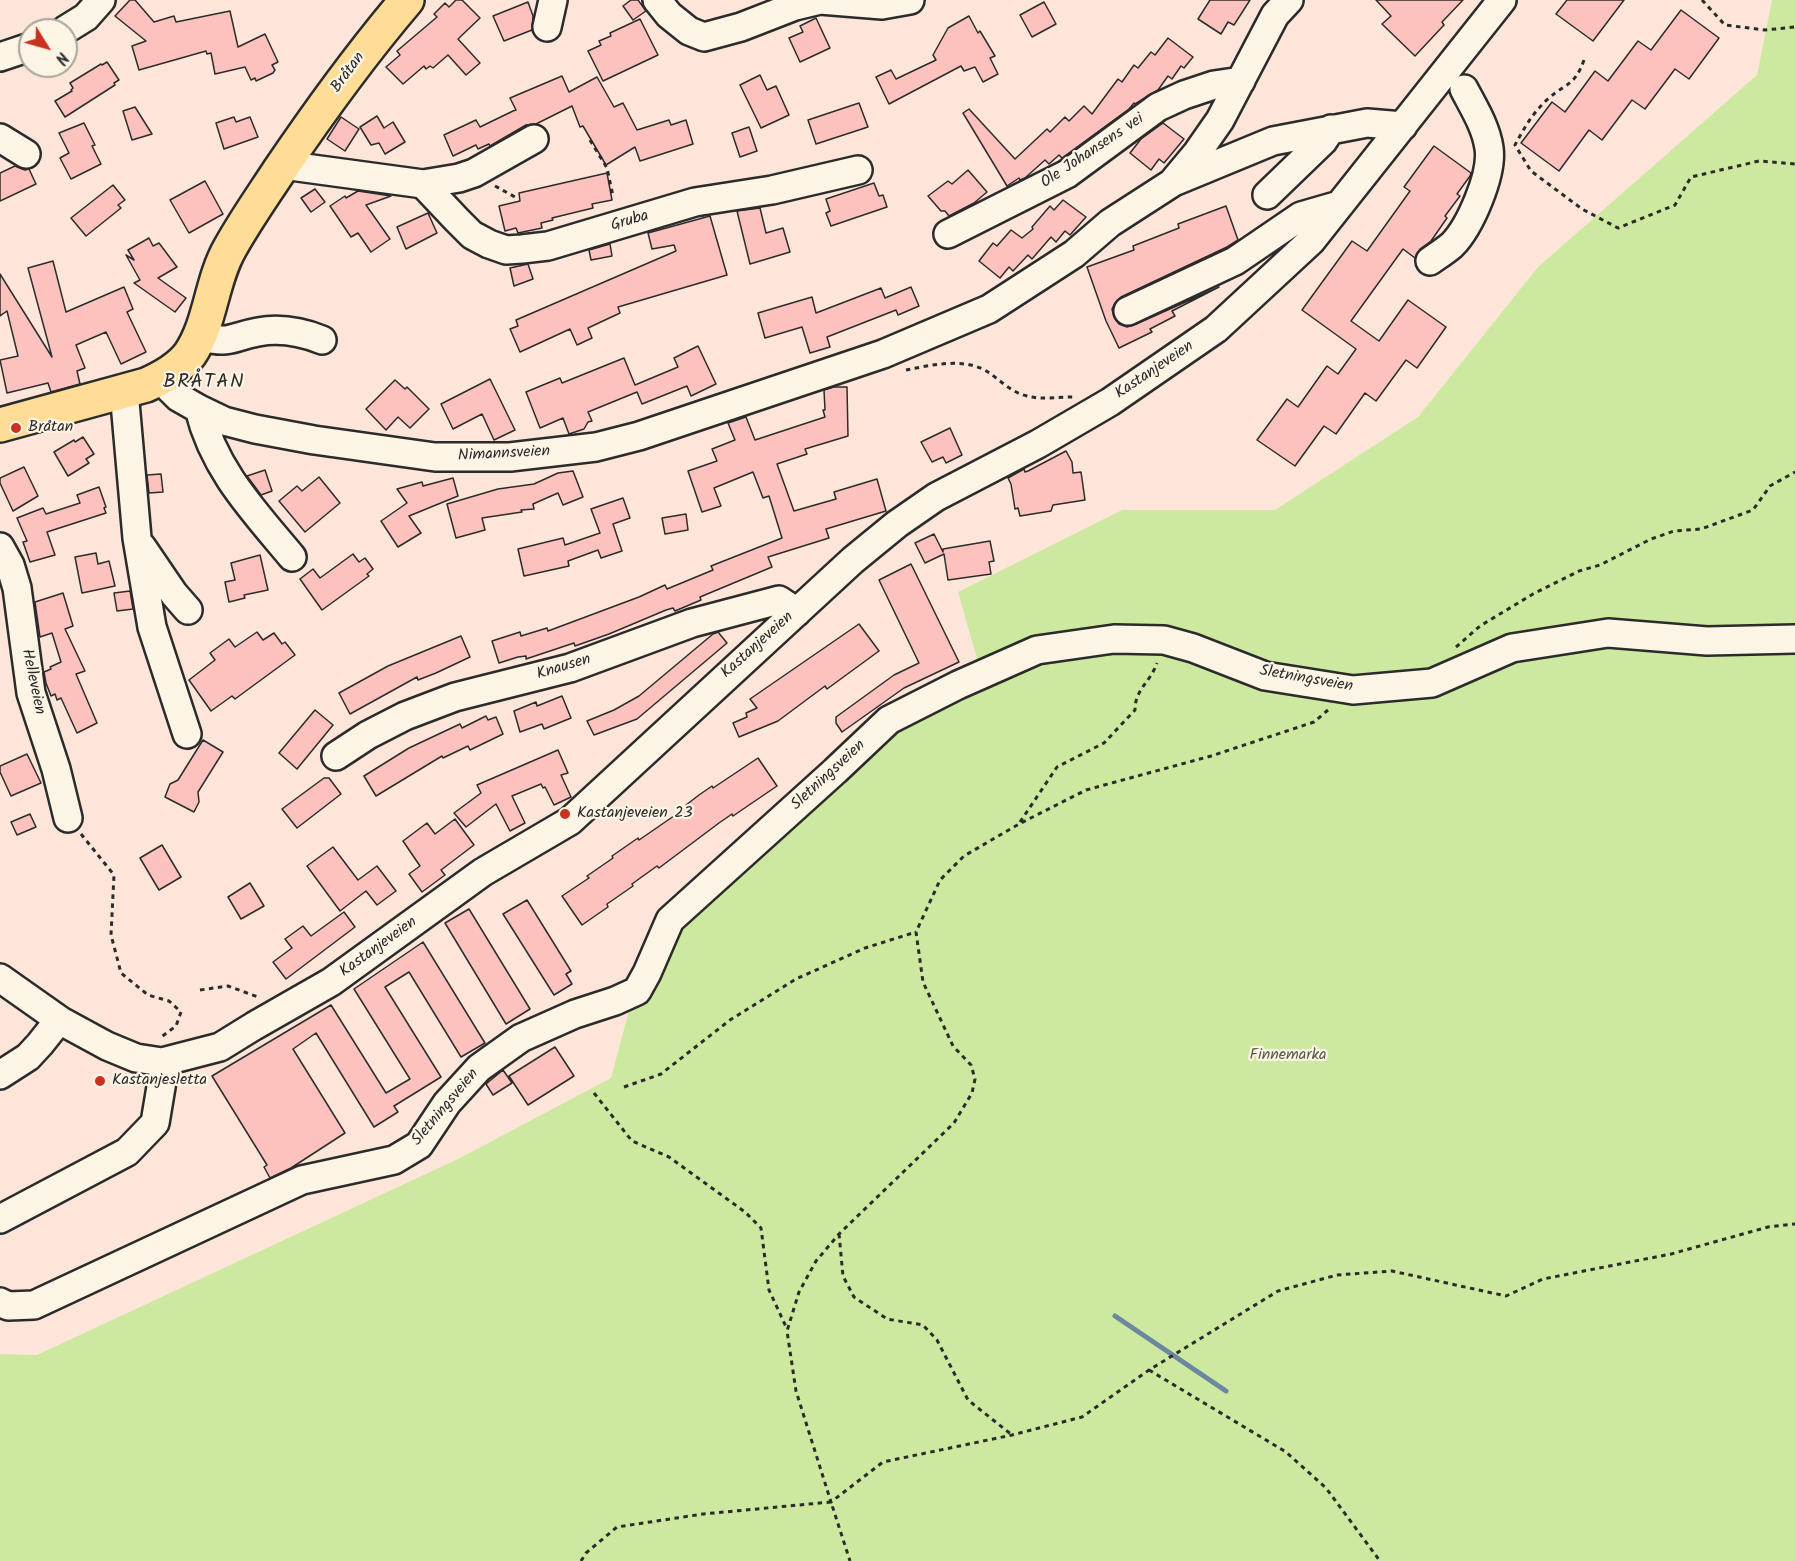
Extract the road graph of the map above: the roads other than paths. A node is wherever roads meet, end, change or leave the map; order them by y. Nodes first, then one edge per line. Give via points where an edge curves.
1 (101, 0) edge
2 (407, 0) edge
3 (553, 0) edge
4 (657, 0) edge
5 (910, 0) edge
6 (1289, 0) edge
7 (1502, 0) edge
8 (78, 22) edge
9 (547, 27) dead end
10 (18, 51) edge
11 (0, 57) edge
12 (1241, 81) junction
13 (1464, 89) dead end
14 (1403, 126) junction
15 (1331, 129) junction
16 (0, 138) edge
17 (534, 139) dead end
18 (26, 154) dead end
19 (283, 165) junction
20 (858, 170) dead end
21 (1172, 183) junction
22 (423, 184) junction
23 (1267, 195) dead end
24 (1339, 205) junction
25 (948, 234) dead end
26 (1430, 261) dead end
27 (1128, 311) dead end
28 (199, 336) junction
29 (322, 340) dead end
30 (162, 378) junction
31 (124, 391) junction
32 (199, 409) junction
33 (2, 420) edge
34 (137, 538) junction
35 (0, 547) edge
36 (292, 557) dead end
37 (188, 610) dead end
38 (796, 612) junction
39 (1795, 639) edge
40 (187, 734) dead end
41 (336, 756) dead end
42 (68, 818) road end
43 (0, 978) edge
44 (59, 1020) junction
45 (156, 1061) junction
46 (0, 1075) edge
47 (0, 1219) edge
48 (0, 1302) edge

1 - 8 street
2 - 19 main road, Bråtan via 371,42
3 - 9 street
4 - 5 street via 689,31 704,37 820,0 882,5
6 - 12 street via 1275,15
7 - 14 street, Kastanjeveien
10 - 11 street
12 - 21 street via 1220,120
12 - 25 street, Ole Johansens vei via 1214,85 1158,107 1067,174
13 - 26 street via 1489,147 1488,175 1461,232
14 - 15 street via 1367,123
14 - 24 street, Kastanjeveien
15 - 21 street via 1273,141
15 - 23 street
16 - 18 street
17 - 22 street via 474,173
19 - 22 street
19 - 28 main road, Bråtan via 229,250
20 - 22 street, Gruba via 772,190 695,202 548,246 514,250 472,235
21 - 32 street, Nimannsveien via 989,309 883,354 596,447 510,458 435,457 314,440 224,421
24 - 27 street via 1301,216 1235,261
24 - 38 street, Kastanjeveien via 1311,241 1216,329 1107,403 936,497 853,560
28 - 29 street via 222,341 268,330 302,333
28 - 30 main road, Bråtan via 179,366
30 - 31 main road, Bråtan
30 - 32 street, Nimannsveien via 178,397
31 - 33 main road, Bråtan
31 - 34 street
32 - 36 street via 207,438 229,480
34 - 37 street
34 - 40 street via 152,627
35 - 42 street, Helleveien via 17,588 31,693
38 - 41 street, Knausen via 779,600 692,623 570,668 455,697 405,716
38 - 45 street, Kastanjeveien via 570,821 483,872 331,982 220,1047
39 - 48 street, Sletningsveien via 1707,641 1608,633 1512,648 1432,683 1353,690 1265,676 1164,640 1114,639 1037,650 889,720 670,920 637,991 521,1038 479,1068 447,1103 419,1145 394,1160 302,1180 34,1305 8,1306
43 - 44 street
44 - 45 street via 107,1046
44 - 46 street via 27,1057
45 - 47 street via 163,1075 155,1123 127,1152

